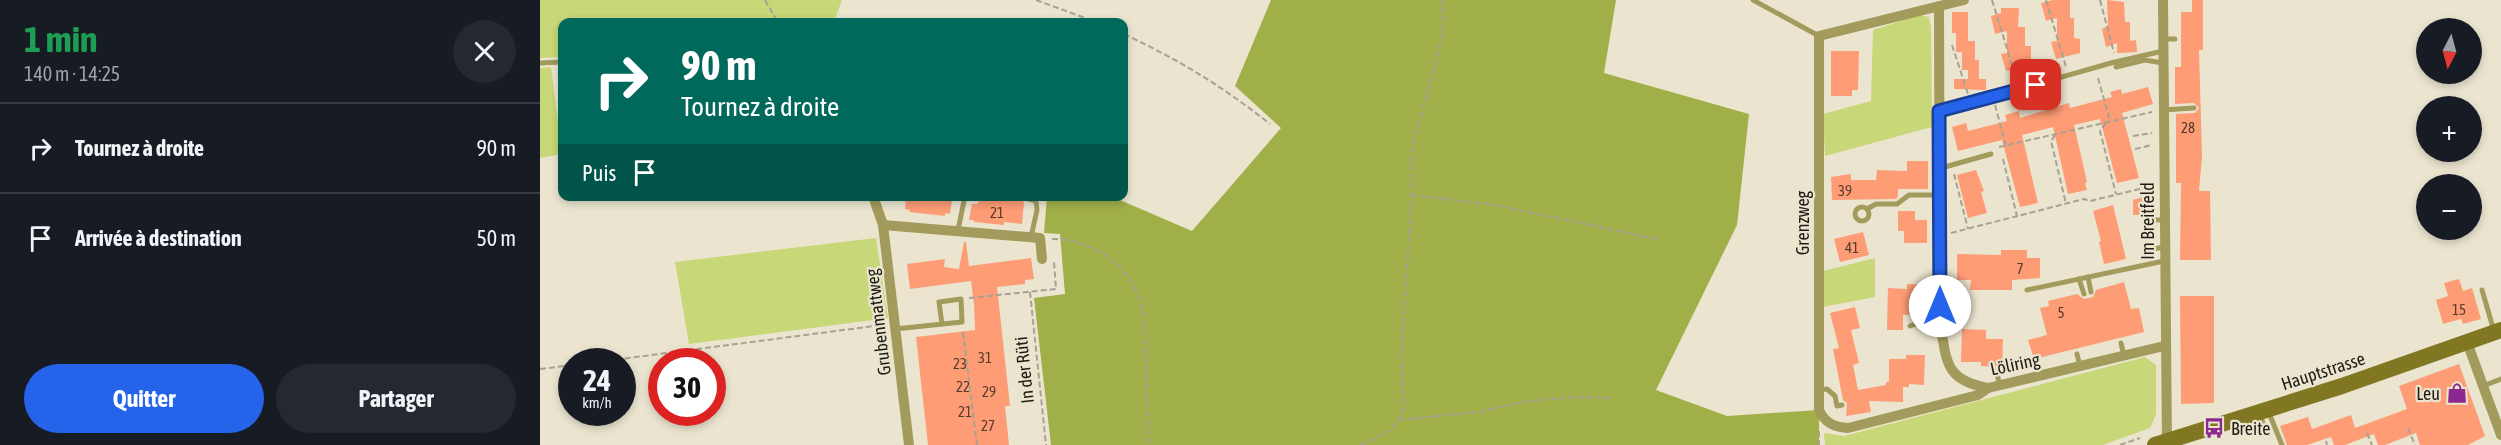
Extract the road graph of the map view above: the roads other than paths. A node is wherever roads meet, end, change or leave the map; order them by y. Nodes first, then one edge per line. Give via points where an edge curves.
1 (1754, 0) edge
2 (1964, 0) edge
3 (2163, 0) edge
4 (1939, 6) junction
5 (1819, 36) junction
6 (2163, 39) junction
7 (2175, 39) dead end
8 (2163, 51) junction
9 (558, 62) edge
10 (540, 63) edge
11 (2116, 65) junction
12 (2166, 68) junction
13 (2194, 108) dead end
14 (2163, 110) junction
15 (1939, 111) junction
16 (1992, 152) road end
17 (1946, 166) junction
18 (1941, 195) junction
19 (875, 201) edge
20 (964, 201) edge
21 (1036, 201) edge
22 (1867, 209) dead end
23 (2147, 220) dead end
24 (2164, 220) junction
25 (883, 225) junction
26 (958, 230) junction
27 (1036, 238) junction
28 (2164, 247) junction
29 (2148, 250) dead end
30 (1042, 260) road end
31 (2164, 261) junction
32 (2088, 277) junction
33 (2079, 279) junction
34 (1940, 288) junction
35 (1962, 288) dead end
36 (2028, 290) dead end
37 (2482, 290) dead end
38 (2091, 292) dead end
39 (2084, 294) dead end
40 (1940, 323) junction
41 (942, 324) junction
42 (895, 326) junction
43 (1910, 326) dead end
44 (2498, 331) edge
45 (2467, 342) junction
46 (2121, 344) dead end
47 (2164, 346) junction
48 (2077, 354) dead end
49 (2124, 356) junction
50 (2080, 366) junction
51 (1996, 371) dead end
52 (2501, 379) edge
53 (2001, 386) junction
54 (2483, 386) junction
55 (1988, 388) junction
56 (1818, 390) junction
57 (1842, 405) dead end
58 (2263, 411) junction
59 (2266, 433) dead end
60 (2501, 435) edge
61 (2162, 444) edge
62 (909, 445) edge
63 (2282, 445) edge

1 - 5 lane
2 - 4 street
3 - 6 street, Im Breitfeld via 2168,21
4 - 5 street
4 - 15 street, Löliring
5 - 56 street, Grenzweg via 1824,337 1823,374
6 - 7 lane
6 - 8 street, Im Breitfeld
8 - 11 lane
8 - 12 street, Im Breitfeld
9 - 10 lane
11 - 12 lane via 2145,60
11 - 15 lane
12 - 14 street, Im Breitfeld
13 - 14 lane
14 - 24 street, Im Breitfeld
15 - 17 street, Löliring
16 - 17 lane
17 - 18 street, Löliring
18 - 22 lane via 1909,195 1897,204 1876,204
18 - 34 street, Löliring
19 - 25 street, Grubenmattweg
20 - 26 lane
21 - 27 lane
23 - 24 lane
24 - 28 street, Im Breitfeld
25 - 26 street
25 - 42 street, Grubenmattweg
26 - 27 street
27 - 30 street
28 - 29 lane
28 - 31 street, Im Breitfeld
31 - 32 lane
31 - 47 street, Im Breitfeld
32 - 33 lane
32 - 38 lane
33 - 36 lane
33 - 39 lane
34 - 35 lane
34 - 40 street, Löliring
37 - 44 lane
40 - 43 lane via 1929,319
40 - 55 street, Löliring via 1947,363 1969,384
41 - 41 lane via 962,322 961,299 939,302
41 - 42 lane
42 - 62 street, Grubenmattweg
44 - 45 main road, Hauptstrasse
45 - 54 street
45 - 58 main road, Hauptstrasse
46 - 49 lane
47 - 49 street, Löliring
47 - 61 street, Im Breitfeld
48 - 50 lane
49 - 50 street, Löliring
50 - 53 street, Löliring
51 - 53 lane
52 - 54 lane
53 - 55 street, Löliring
54 - 60 street
55 - 56 street, Grenzweg via 1977,395 1848,428 1829,424 1819,410
56 - 57 lane via 1827,389 1835,396 1837,406
58 - 59 lane
58 - 61 main road, Hauptstrasse
58 - 63 lane

